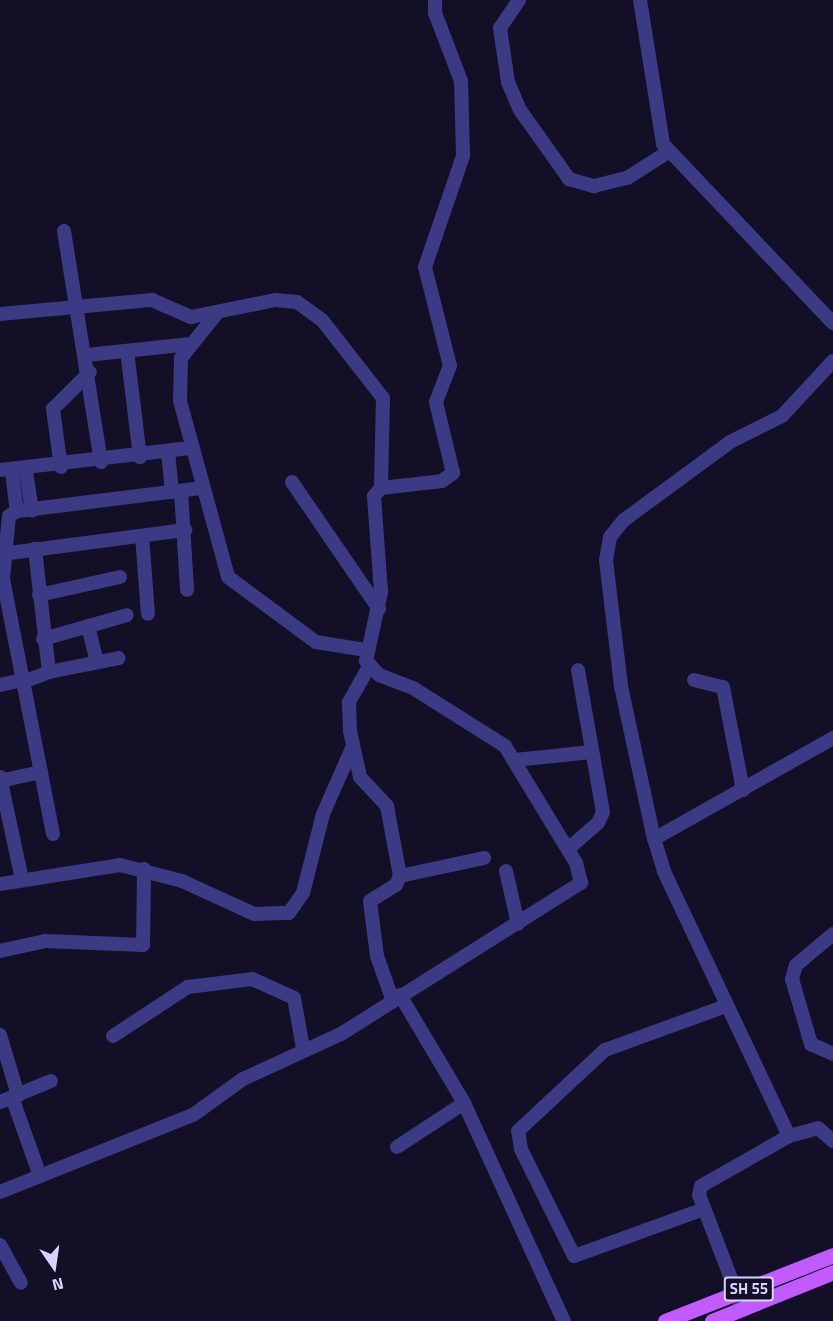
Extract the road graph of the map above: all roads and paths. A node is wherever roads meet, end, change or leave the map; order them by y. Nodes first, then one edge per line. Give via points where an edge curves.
1 (435, 0) edge
2 (519, 0) edge
3 (640, 0) edge
4 (668, 152) junction
5 (64, 231) dead end
6 (78, 307) junction
7 (0, 314) edge
8 (217, 314) junction
9 (833, 323) edge
10 (190, 344) junction
11 (127, 351) junction
12 (87, 356) junction
13 (833, 361) edge
14 (90, 372) junction
15 (190, 448) junction
16 (168, 452) junction
17 (140, 457) junction
18 (101, 462) junction
19 (61, 467) junction
20 (12, 471) edge
21 (292, 482) dead end
22 (201, 488) junction
23 (381, 488) junction
24 (177, 492) junction
25 (17, 511) junction
26 (32, 511) junction
27 (185, 530) junction
28 (142, 536) junction
29 (35, 549) junction
30 (2, 554) junction
31 (120, 577) dead end
32 (187, 590) dead end
33 (39, 595) junction
34 (379, 609) junction
35 (148, 614) dead end
36 (127, 615) dead end
37 (88, 626) junction
38 (43, 639) junction
39 (366, 650) junction
40 (118, 658) dead end
41 (97, 662) junction
42 (369, 665) junction
43 (578, 670) dead end
44 (49, 672) junction
45 (694, 680) dead end
46 (23, 681) junction
47 (0, 685) edge
48 (833, 738) edge
49 (353, 746) junction
50 (592, 752) junction
51 (515, 760) junction
52 (41, 772) junction
53 (0, 779) edge
54 (742, 790) junction
55 (53, 834) dead end
56 (654, 839) junction
57 (568, 849) junction
58 (484, 858) dead end
59 (144, 869) junction
60 (506, 871) dead end
61 (400, 876) junction
62 (22, 880) junction
63 (0, 884) edge
64 (518, 924) junction
65 (833, 934) edge
66 (0, 951) edge
67 (397, 998) junction
68 (726, 1006) junction
69 (0, 1035) edge
70 (113, 1036) dead end
71 (303, 1048) junction
72 (833, 1054) edge
73 (51, 1082) dead end
74 (10, 1098) edge
75 (464, 1103) junction
76 (789, 1136) junction
77 (833, 1141) edge
78 (398, 1147) dead end
79 (40, 1176) junction
80 (0, 1192) edge
81 (704, 1209) junction
82 (0, 1245) edge
83 (833, 1255) edge
84 (833, 1272) edge
85 (21, 1282) dead end
86 (737, 1294) junction
87 (743, 1310) junction
88 (564, 1321) edge
89 (665, 1321) edge
90 (712, 1321) edge

1 - 23 street via 435,13 461,81 463,156 425,267 450,366 436,396 453,473 441,481
2 - 4 street via 500,28 508,82 520,110 568,179 594,186 627,178
3 - 4 street via 651,51 656,120
4 - 9 street via 762,243
5 - 6 street
6 - 7 street
6 - 8 street via 152,300 184,315
6 - 12 street
8 - 10 street
8 - 23 street via 288,300 322,320 383,398
10 - 11 street
10 - 15 street via 178,367
11 - 12 street
11 - 17 street
12 - 14 street
13 - 56 street via 782,416 730,442 624,520 610,537 606,560 621,686
14 - 18 street
14 - 19 street via 53,409
15 - 16 street
15 - 22 street
16 - 17 street
16 - 24 street
17 - 18 street
18 - 19 street
19 - 20 street
20 - 25 street
20 - 26 street
21 - 34 street
22 - 24 street
22 - 39 street via 235,586 316,642
23 - 34 street via 372,504
24 - 26 street
24 - 27 street
25 - 26 street
25 - 30 street via 9,516
27 - 28 street
27 - 32 street
28 - 29 street
28 - 35 street
29 - 30 street
29 - 33 street
30 - 46 street
31 - 33 street
33 - 38 street
34 - 39 street
36 - 37 street
37 - 38 street
37 - 41 street
38 - 44 street
39 - 42 street
40 - 41 street
41 - 44 street
42 - 49 street via 349,702
42 - 51 street via 498,740
43 - 50 street
44 - 46 street
45 - 54 street via 723,687
46 - 47 street
46 - 52 street
48 - 54 street
49 - 59 street via 322,814 303,894 289,913 254,914
49 - 61 street via 360,777 387,806
50 - 51 street
50 - 57 street via 603,812 598,824
51 - 57 street
52 - 53 street
52 - 55 street
53 - 62 street
54 - 56 street
56 - 68 street
57 - 64 street via 581,883
58 - 61 street
59 - 62 street via 90,867
59 - 66 street via 143,945 45,941
60 - 64 street
61 - 67 street via 368,905
62 - 63 street
64 - 67 street
65 - 72 street via 796,965 792,979 811,1044
67 - 71 street via 341,1034
67 - 75 street
68 - 76 street
68 - 81 street via 605,1050 518,1131 521,1149 574,1256
69 - 74 street
70 - 71 street via 188,987 252,979 294,998
71 - 79 street via 243,1079 193,1115
73 - 74 street
74 - 79 street
75 - 78 street
75 - 88 street
76 - 77 street via 818,1128
76 - 81 street via 711,1177 699,1195
79 - 80 street
81 - 86 street
82 - 85 street
83 - 86 main road, SH 55
84 - 87 main road
86 - 87 street
86 - 89 main road, SH 55
87 - 90 main road

